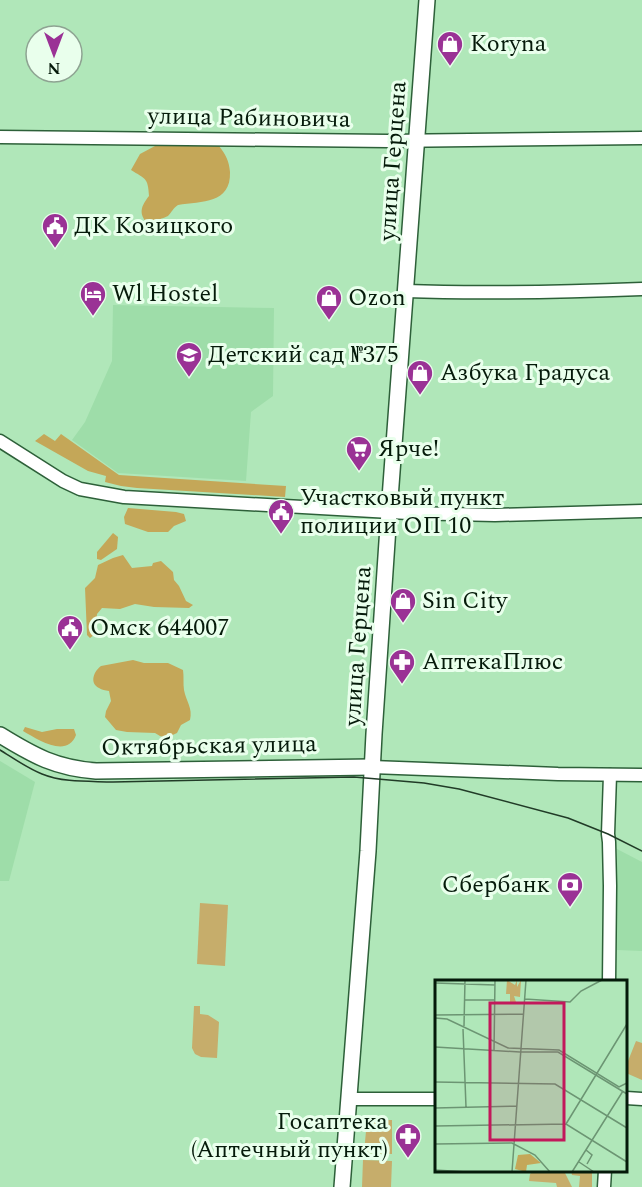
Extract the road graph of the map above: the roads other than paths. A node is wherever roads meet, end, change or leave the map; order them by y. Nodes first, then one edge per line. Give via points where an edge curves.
1 (427, 0) edge
2 (0, 137) edge
3 (642, 138) edge
4 (418, 140) junction
5 (642, 289) edge
6 (406, 291) junction
7 (0, 441) edge
8 (642, 511) edge
9 (389, 512) junction
10 (0, 735) edge
11 (372, 767) junction
12 (610, 775) junction
13 (642, 775) edge
14 (609, 980) edge
15 (627, 1098) edge
16 (348, 1099) junction
17 (435, 1099) edge
18 (642, 1099) edge
19 (605, 1172) edge
20 (342, 1187) edge
21 (604, 1187) edge

1 - 4 main road, улица Герцена
2 - 4 street, улица Рабиновича
3 - 4 street, улица Рабиновича
4 - 6 main road, улица Герцена
5 - 6 street
6 - 9 main road, улица Герцена
7 - 9 street via 63,481 110,496
8 - 9 street via 495,515
9 - 11 main road, улица Герцена
10 - 11 main road, Октябрьская улица via 47,761 96,771
11 - 12 street, Октябрьская улица
11 - 16 main road, улица Герцена
12 - 13 street, Октябрьская улица
12 - 14 street
15 - 18 street
16 - 17 street
16 - 20 main road, улица Герцена
19 - 21 street

